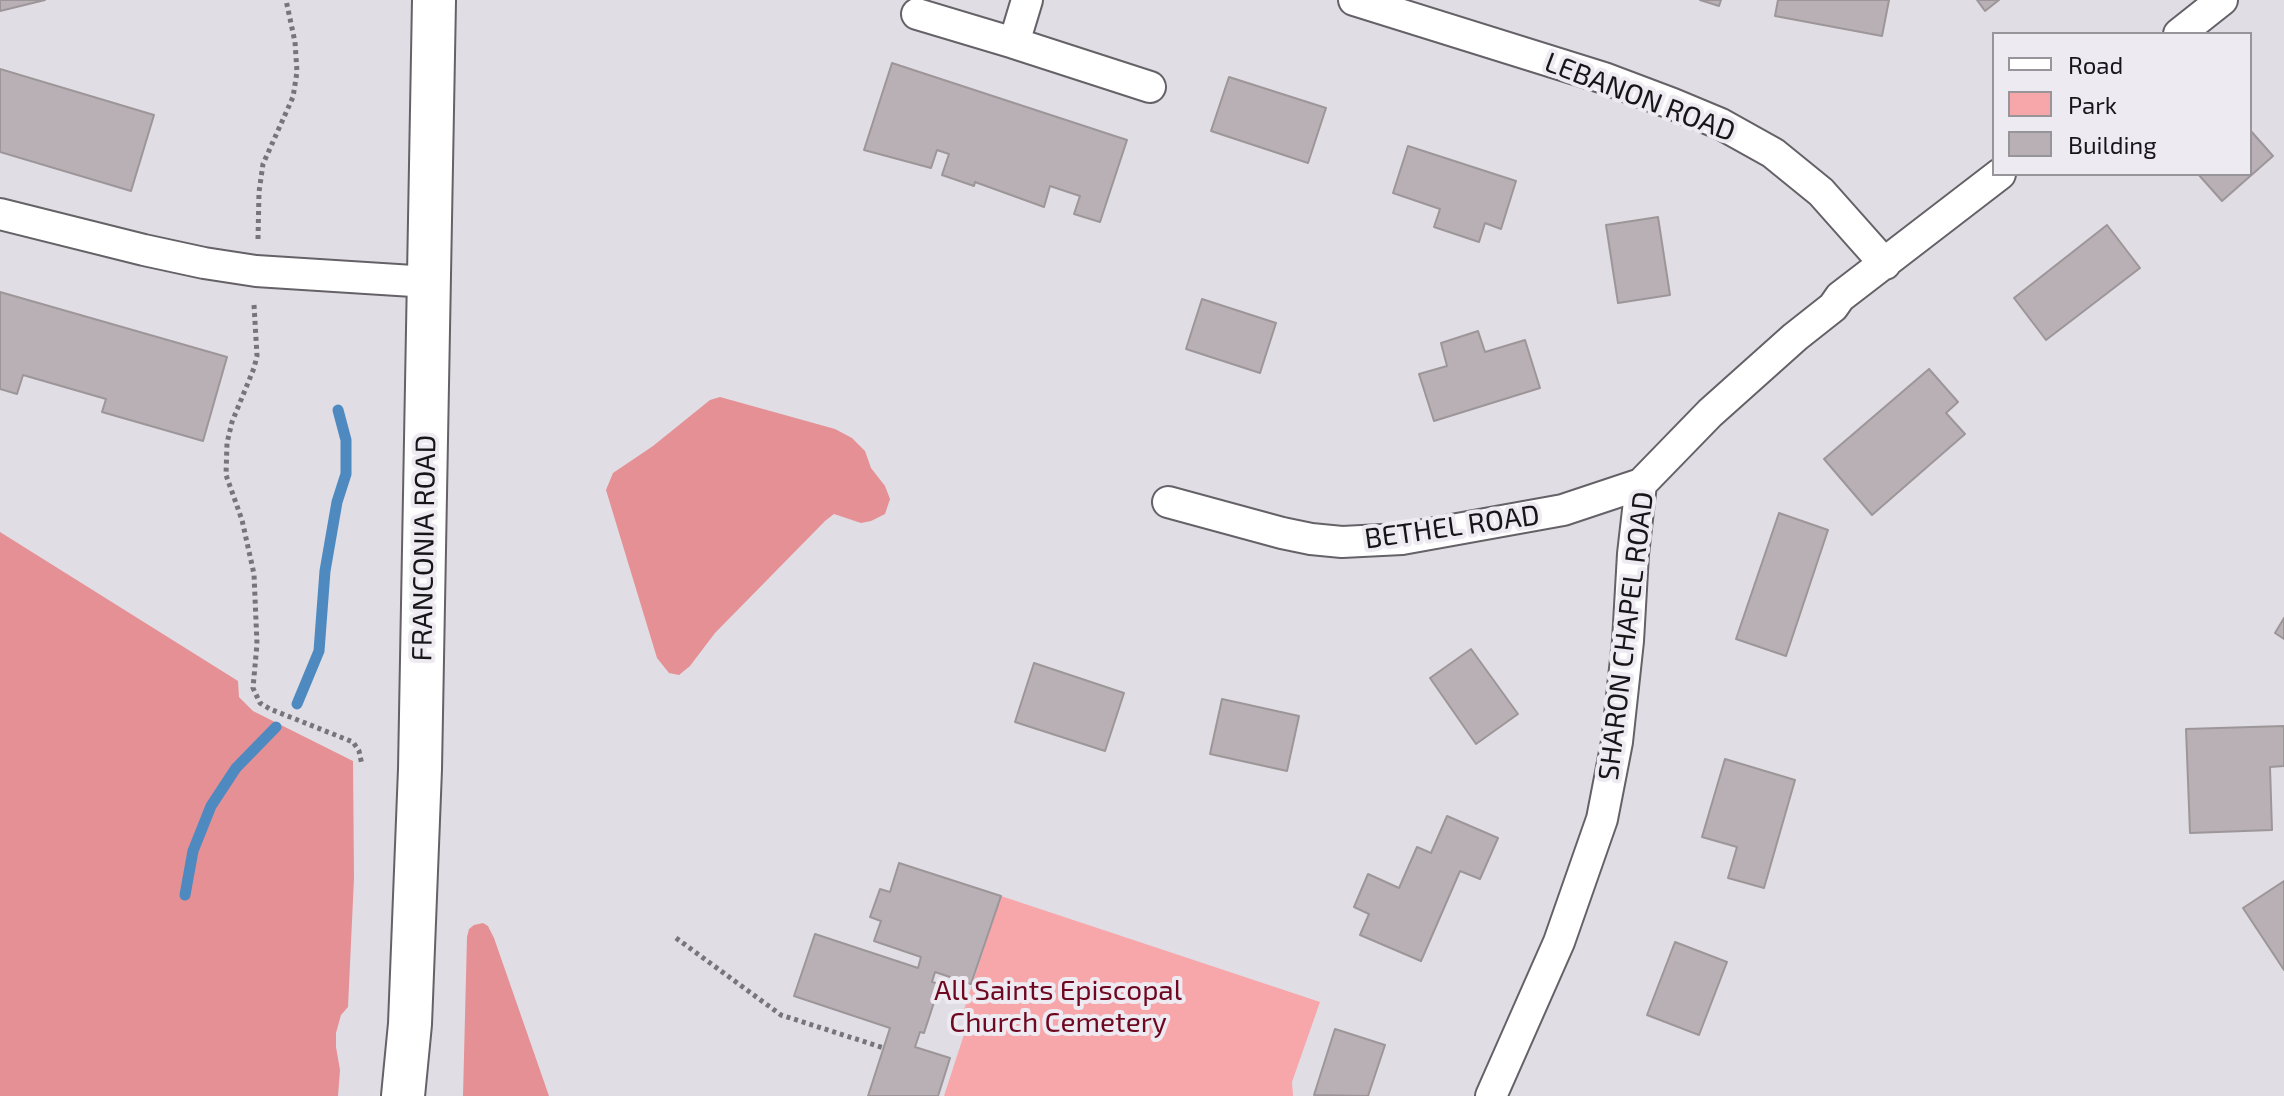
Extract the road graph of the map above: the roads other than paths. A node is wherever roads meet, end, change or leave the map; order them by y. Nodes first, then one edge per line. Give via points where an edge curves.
1 (434, 0) edge
2 (1027, 0) edge
3 (1354, 0) edge
4 (2222, 0) edge
5 (917, 14) dead end
6 (2182, 32) edge
7 (1014, 43) junction
8 (1150, 87) dead end
9 (1997, 176) edge
10 (0, 214) edge
11 (1885, 264) junction
12 (429, 282) junction
13 (1641, 484) junction
14 (1168, 502) dead end
15 (403, 1096) edge
16 (1491, 1096) edge

1 - 12 main road, FRANCONIA ROAD
2 - 7 street
3 - 11 street, LEBANON ROAD via 1604,78 1721,124 1773,153 1821,192
4 - 6 street
5 - 7 street
7 - 8 street
9 - 11 street, SHARON CHAPEL ROAD
10 - 12 street via 256,271
11 - 13 street, SHARON CHAPEL ROAD via 1721,403
12 - 15 main road, FRANCONIA ROAD via 420,769
13 - 14 street, BETHEL ROAD via 1563,510 1402,539 1342,542 1282,533
13 - 16 street, SHARON CHAPEL ROAD via 1617,742 1602,819 1559,942

